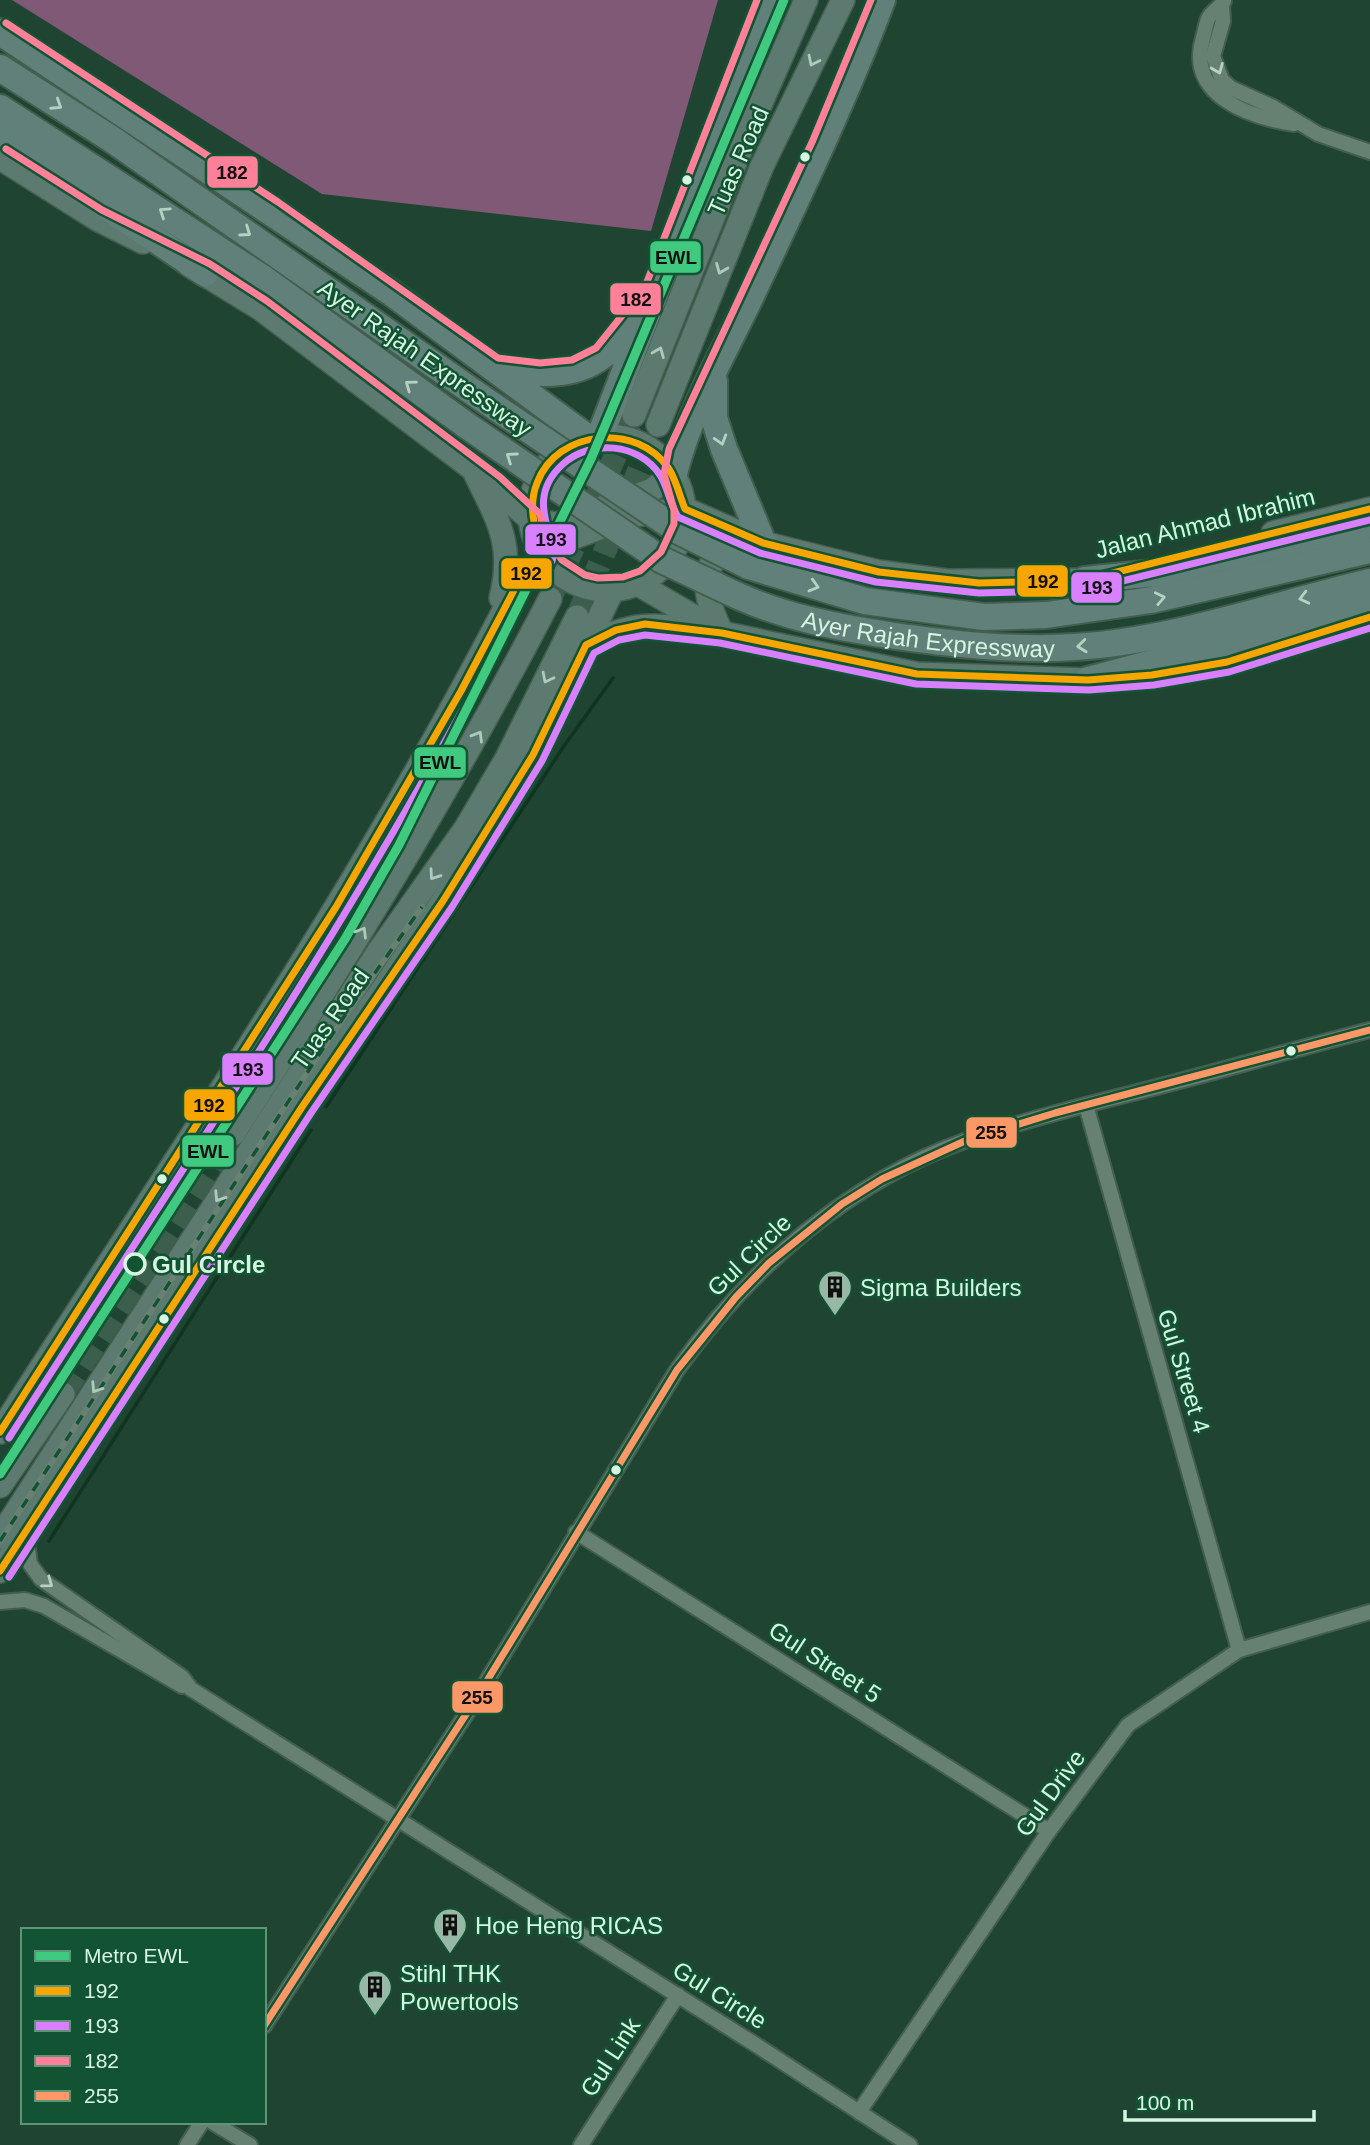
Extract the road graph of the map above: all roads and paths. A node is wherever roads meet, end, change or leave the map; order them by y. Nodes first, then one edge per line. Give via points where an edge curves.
1 (768, 0) edge
2 (806, 0) edge
3 (843, 0) edge
4 (882, 0) edge
5 (1223, 2) edge
6 (0, 32) edge
7 (0, 68) edge
8 (0, 108) edge
9 (0, 134) edge
10 (1370, 152) edge
11 (0, 158) edge
12 (205, 272) junction
13 (654, 292) junction
14 (494, 368) junction
15 (714, 372) junction
16 (634, 415) tunnel mouth
17 (658, 425) tunnel mouth
18 (594, 437) junction
19 (473, 469) junction
20 (674, 473) junction
21 (685, 509) junction
22 (1370, 509) edge
23 (531, 520) junction
24 (1370, 524) edge
25 (763, 543) junction
26 (1370, 550) edge
27 (543, 556) junction
28 (1085, 580) junction
29 (1370, 582) edge
30 (636, 583) junction
31 (613, 589) junction
32 (550, 599) tunnel mouth
33 (1370, 600) edge
34 (577, 617) tunnel mouth
35 (1370, 617) edge
36 (722, 633) junction
37 (586, 645) junction
38 (485, 648) junction
39 (1088, 680) junction
40 (1370, 1030) edge
41 (1086, 1105) junction
42 (233, 1134) tunnel mouth
43 (64, 1394) tunnel mouth
44 (0, 1432) edge
45 (9, 1464) edge
46 (0, 1486) edge
47 (29, 1524) junction
48 (576, 1532) junction
49 (0, 1537) edge
50 (0, 1571) edge
51 (0, 1602) edge
52 (1370, 1612) edge
53 (1239, 1650) junction
54 (191, 1689) junction
55 (396, 1819) junction
56 (1049, 1831) junction
57 (678, 1995) junction
58 (266, 2023) edge
59 (859, 2112) junction
60 (201, 2124) edge
61 (215, 2124) edge
62 (187, 2145) edge
63 (250, 2145) edge
64 (581, 2145) edge
65 (910, 2145) edge

1 - 13 highway
16 -> 2 main road, Tuas Road
3 -> 17 main road, Tuas Road via 762,166
4 - 15 highway via 822,144
5 - 10 street via 1209,17 1199,51 1200,68 1213,91 1224,101 1268,120 1298,125
6 - 14 highway via 272,211
7 -> 26 highway, Ayer Rajah Expressway, bridge via 113,140 668,524 749,566 865,600 984,617 1046,615 1151,600
29 -> 8 highway, Ayer Rajah Expressway, bridge via 1166,634 1076,647 995,647 834,627 761,607 662,560 264,279
9 - 12 highway
11 - 12 main road via 97,219
12 - 19 main road
13 - 14 highway via 603,356 575,370 540,374
13 - 18 highway
14 - 18 highway
15 - 20 highway
15 -> 25 highway via 714,418 747,512
18 - 20 main road via 622,437 643,444
18 - 23 main road via 571,445 544,469 535,485
19 - 23 main road
19 - 38 main road via 506,545 508,572
20 - 21 main road
20 - 23 main road via 652,490 557,524
21 - 25 main road, Jalan Ahmad Ibrahim
21 - 27 main road via 634,515 567,540
21 - 30 main road via 684,527 670,558
22 - 28 main road, Jalan Ahmad Ibrahim
23 - 27 main road
24 - 28 highway via 1153,573
25 - 28 main road, Jalan Ahmad Ibrahim via 879,572 947,581
25 - 36 main road via 714,560 709,570 709,607
27 - 31 main road via 581,585
27 - 38 main road via 519,581
30 - 31 main road
30 - 36 main road
31 - 37 main road, Tuas Road
42 -> 32 main road, Tuas Road via 351,951 484,726
33 - 39 highway
34 -> 49 main road, Tuas Road via 466,828 377,954
35 - 39 main road via 1227,662
36 - 37 main road via 645,624 616,630
36 - 39 main road via 917,674
37 - 47 main road, Tuas Road via 533,755 451,890 302,1107
38 - 44 main road via 414,779 279,999
40 - 41 street, Gul Circle
41 - 48 street, Gul Circle via 965,1141 909,1165 862,1191 782,1251 703,1334
41 - 53 street, Gul Street 4
43 - 45 main road
45 - 46 main road
47 - 50 main road, Tuas Road
47 -> 54 street, Gul Circle via 27,1555 41,1579 182,1677
48 - 55 street, Gul Circle via 474,1702
48 - 56 street, Gul Street 5
51 - 54 street, Gul Circle via 25,1600 44,1605
52 - 53 street, Gul Drive
53 - 56 street, Gul Drive via 1128,1725
54 - 55 street, Gul Circle
55 - 57 street, Gul Circle
55 - 58 street
56 - 59 street, Gul Drive
57 - 59 street, Gul Circle
57 - 64 street, Gul Link
59 - 65 street, Gul Circle
60 - 62 street
61 - 63 street

